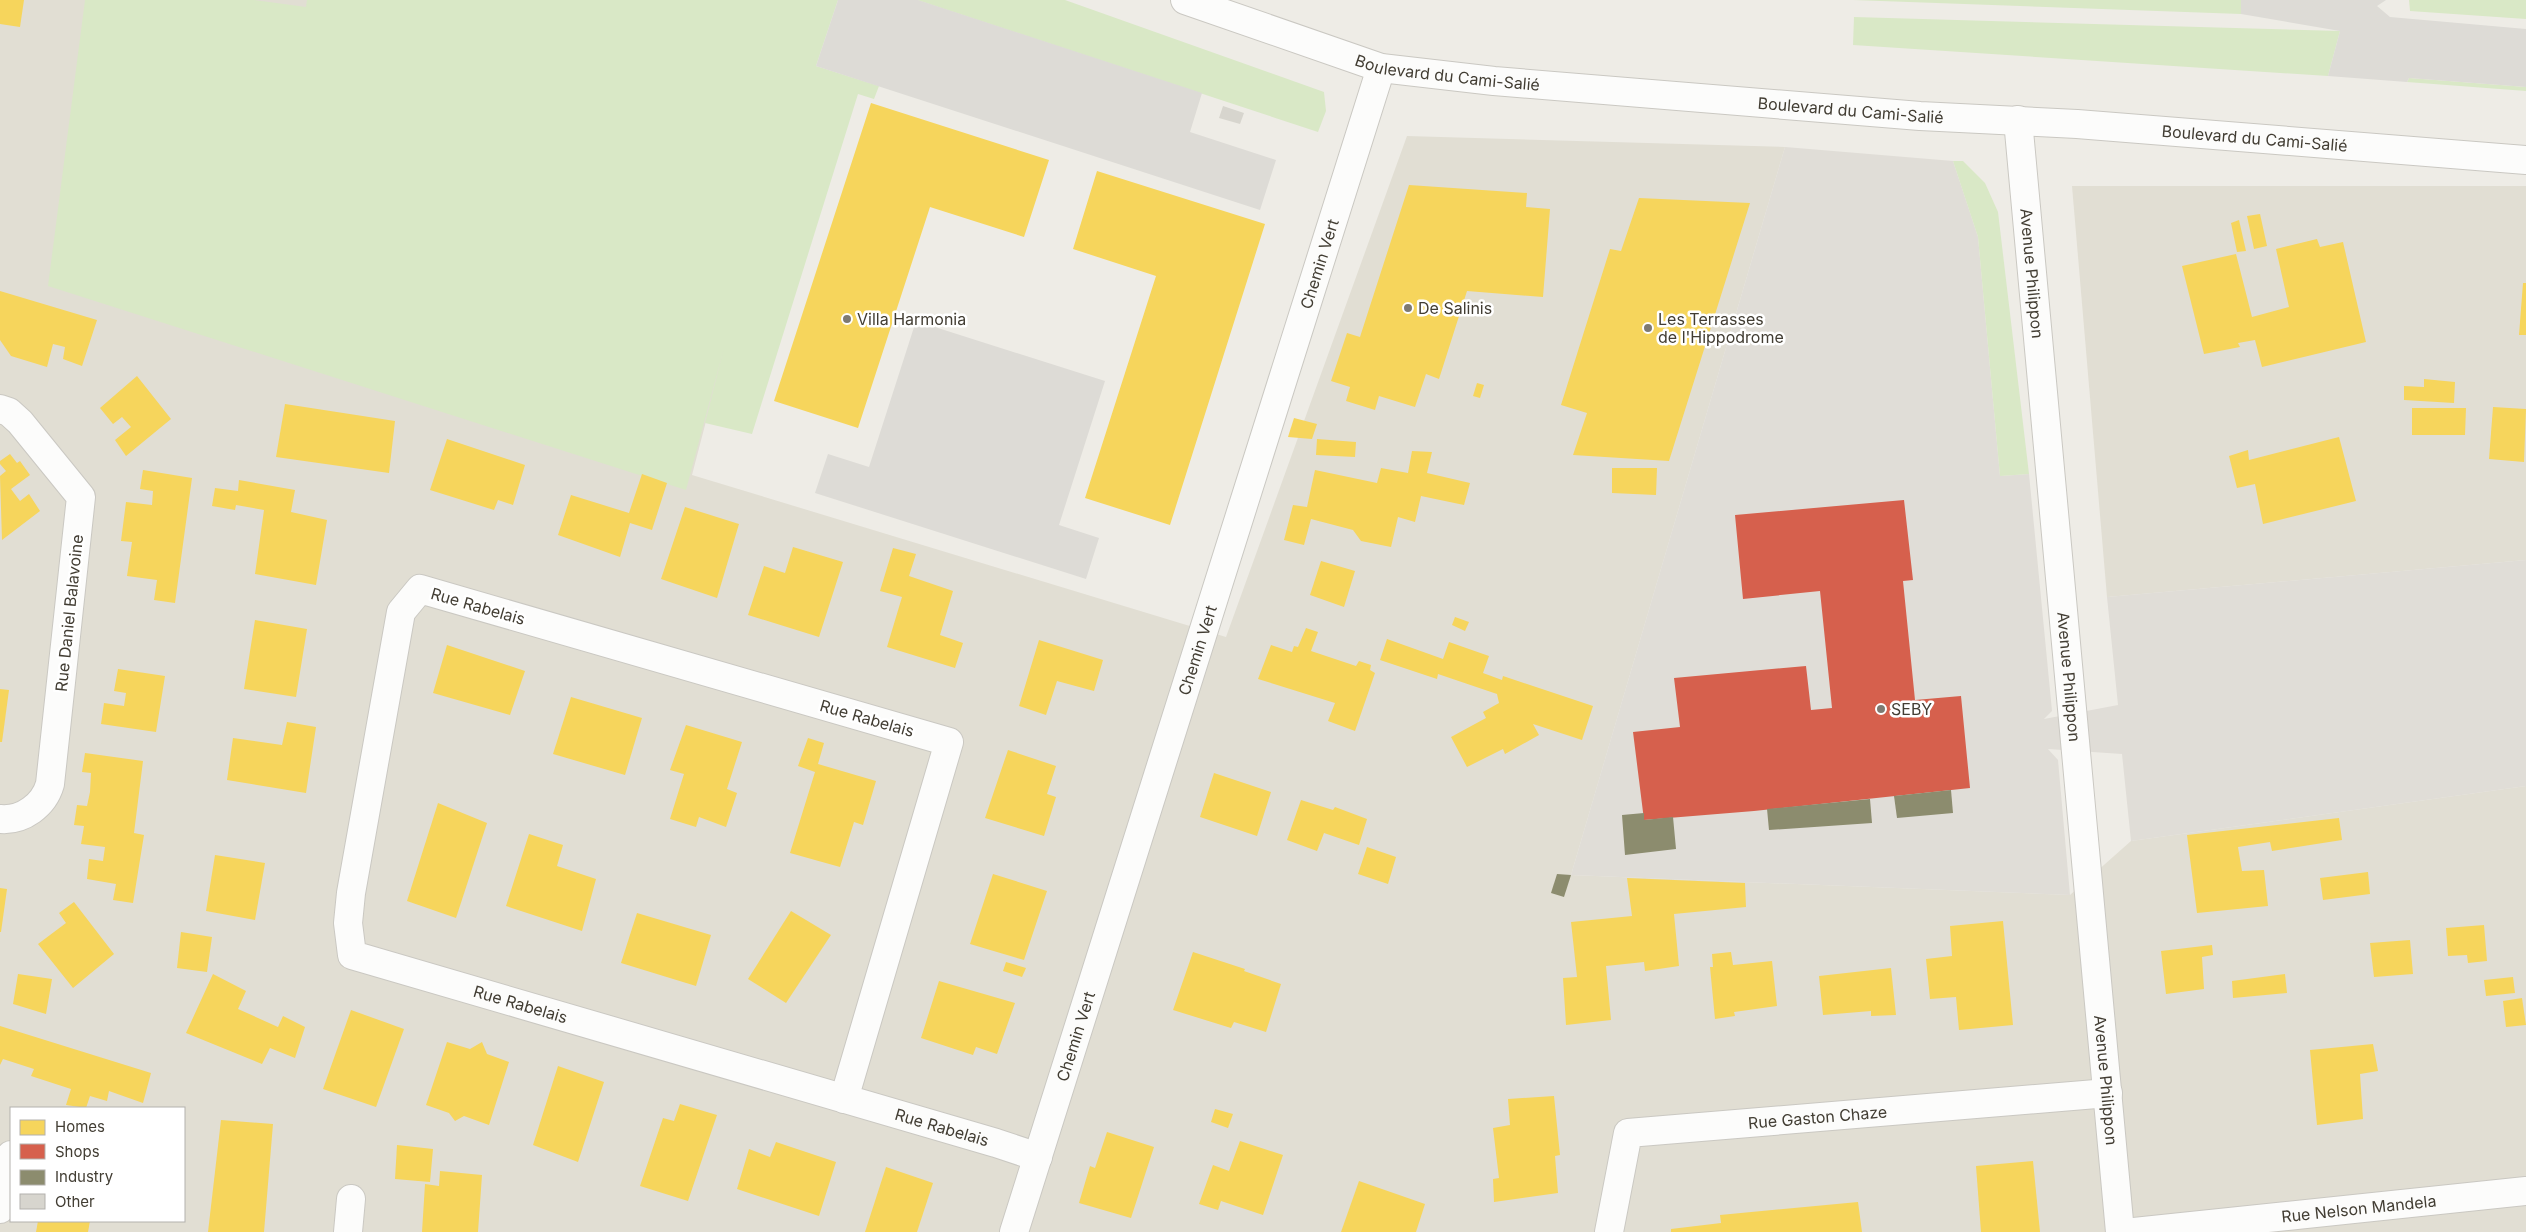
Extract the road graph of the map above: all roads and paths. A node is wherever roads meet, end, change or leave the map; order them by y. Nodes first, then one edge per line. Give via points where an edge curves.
1 (1185, 0) edge
2 (1382, 68) junction
3 (2018, 120) junction
4 (2526, 160) edge
5 (0, 408) edge
6 (0, 819) edge
7 (2108, 1092) junction
8 (844, 1099) junction
9 (1038, 1157) junction
10 (10, 1160) edge
11 (2526, 1191) edge
12 (351, 1200) dead end
13 (0, 1208) edge
14 (348, 1232) edge
15 (1014, 1232) edge
16 (1609, 1232) edge
17 (2120, 1232) edge
18 (2134, 1232) edge

1 - 2 street, Boulevard du Cami-Salié
2 - 3 street, Boulevard du Cami-Salié via 1494,81 1910,115
2 - 9 street, Chemin Vert
3 - 4 street, Boulevard du Cami-Salié
3 - 7 street, Avenue Philippon
5 - 6 street, Rue Daniel Balavoine via 20,422 82,497 50,784 47,794 34,809 14,818
7 - 16 street, Rue Gaston Chaze via 1628,1133
7 - 17 street, Avenue Philippon
8 - 8 street, Rue Rabelais via 352,956 348,923 351,893 400,612 420,589 949,742
8 - 9 street, Rue Rabelais
9 - 15 street, Chemin Vert
10 - 13 street
11 - 18 street, Rue Nelson Mandela
12 - 14 street

